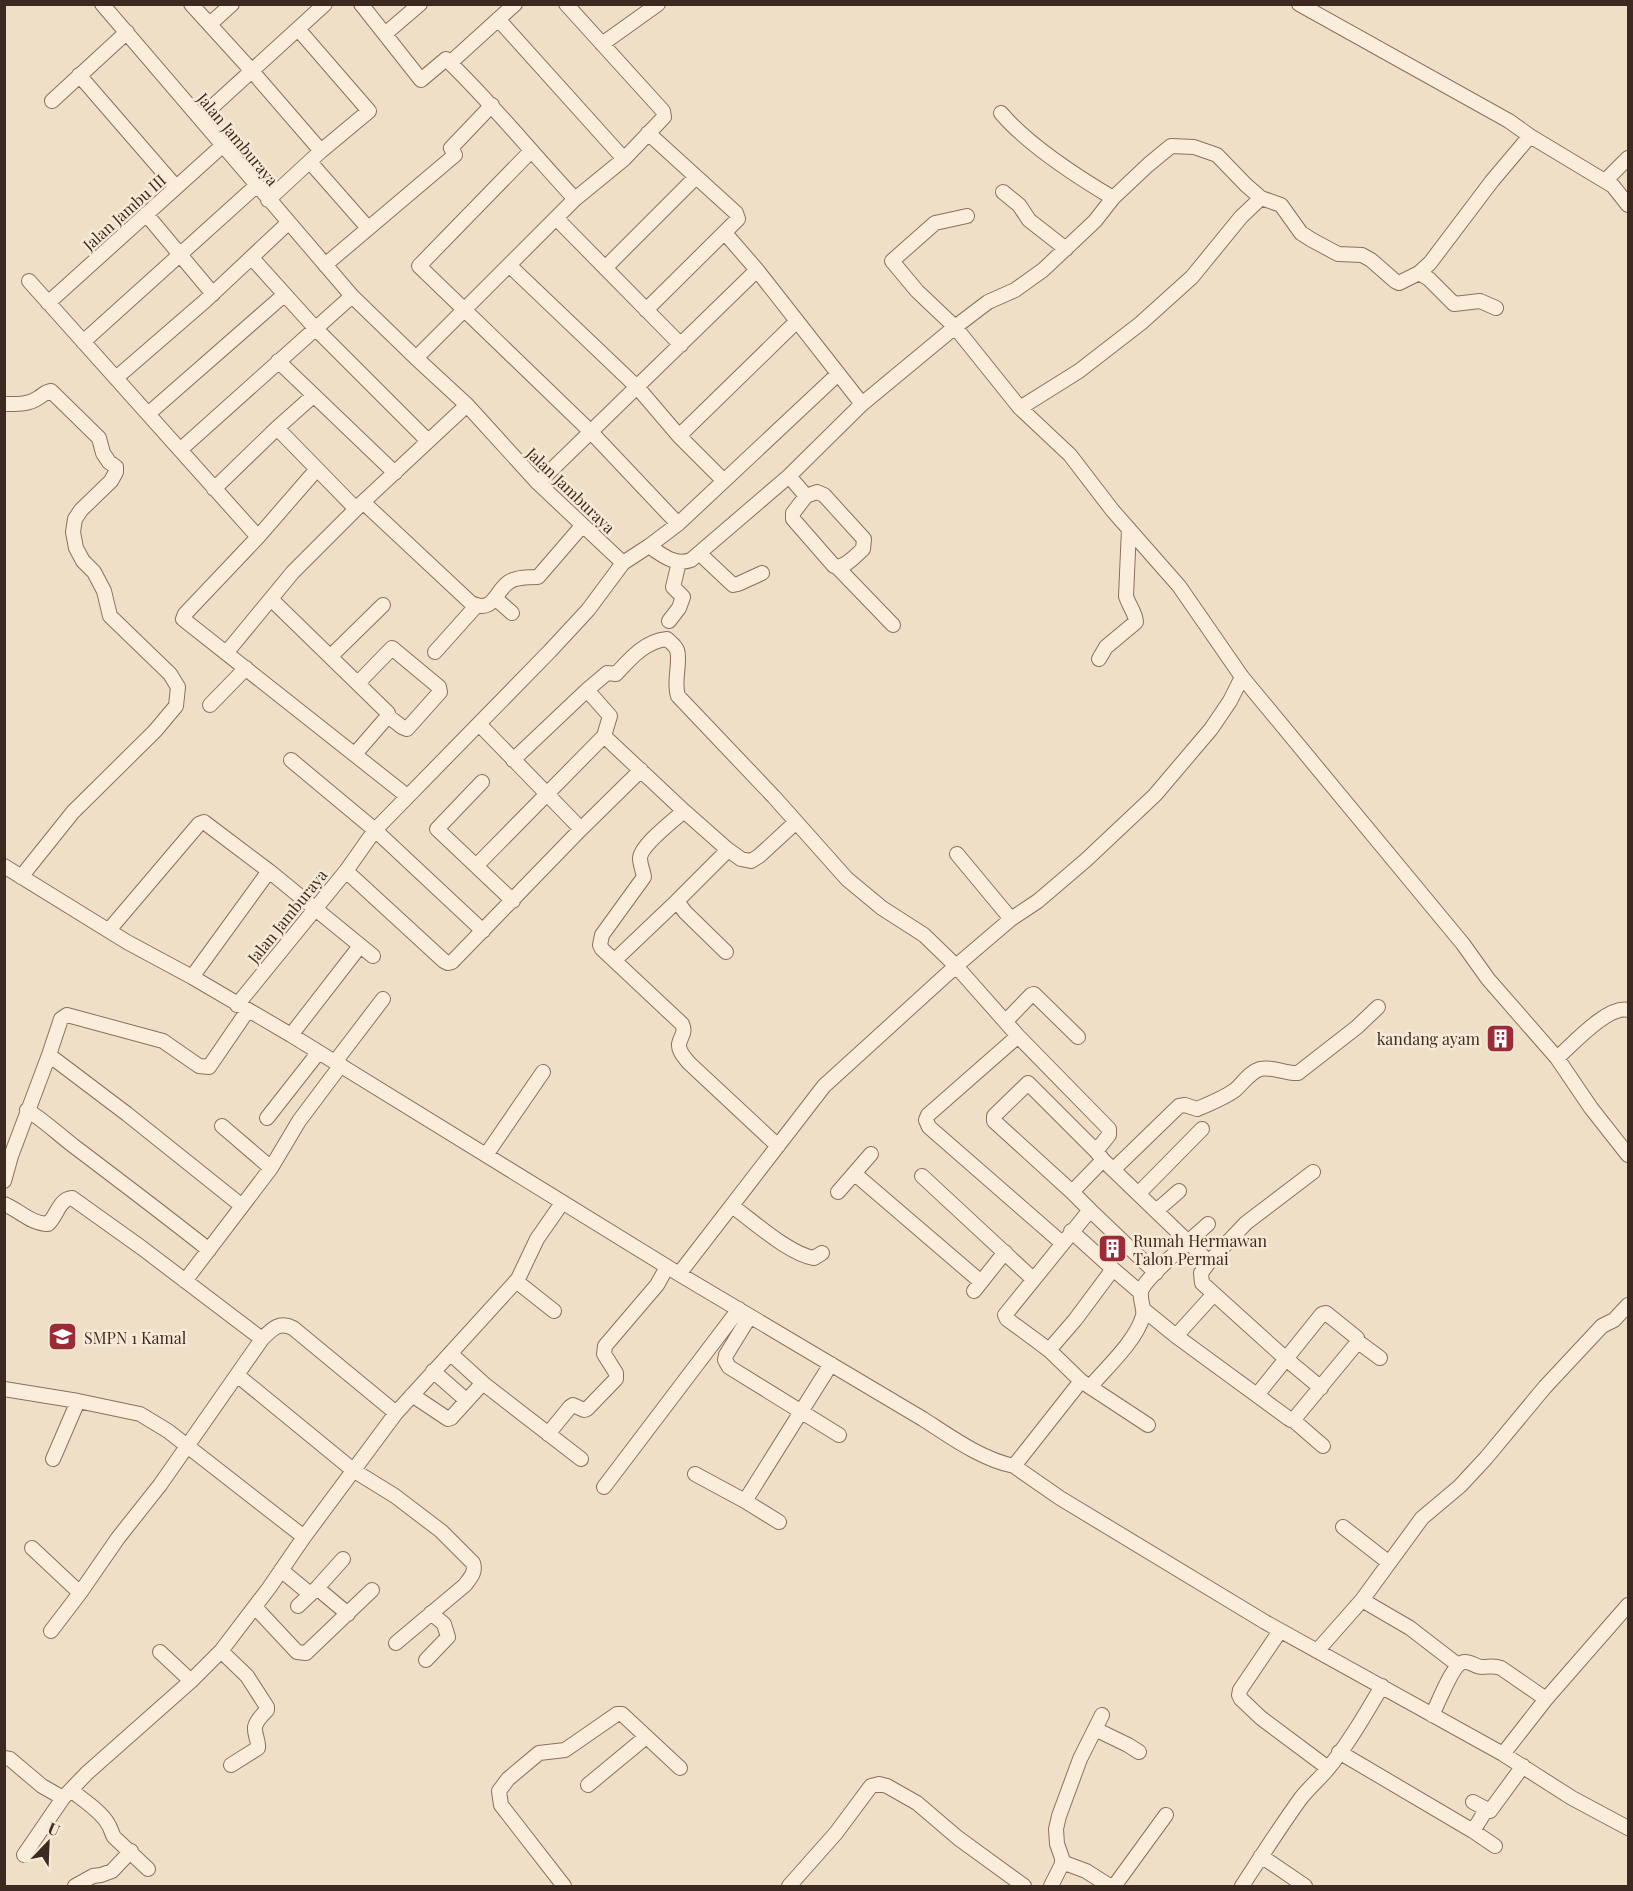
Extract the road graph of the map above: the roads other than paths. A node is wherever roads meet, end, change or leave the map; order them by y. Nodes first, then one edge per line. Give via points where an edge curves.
1 (102, 4) edge
2 (191, 4) edge
3 (232, 4) edge
4 (325, 4) edge
5 (362, 4) edge
6 (420, 4) edge
7 (515, 4) edge
8 (566, 4) edge
9 (658, 4) edge
10 (1299, 4) edge
11 (498, 20) junction
12 (210, 24) junction
13 (298, 29) junction
14 (127, 33) junction
15 (385, 34) junction
16 (602, 44) junction
17 (450, 63) junction
18 (252, 70) junction
19 (79, 75) junction
20 (52, 101) dead end
21 (492, 105) junction
22 (1001, 113) dead end
23 (200, 118) junction
24 (648, 133) junction
25 (1530, 136) junction
26 (222, 146) junction
27 (321, 151) junction
28 (531, 152) junction
29 (1629, 158) edge
30 (624, 159) junction
31 (310, 162) junction
32 (696, 177) junction
33 (1605, 180) junction
34 (176, 186) junction
35 (256, 186) junction
36 (1004, 192) dead end
37 (1113, 198) junction
38 (1261, 198) junction
39 (268, 200) junction
40 (575, 200) junction
41 (1629, 205) edge
42 (146, 214) junction
43 (968, 216) dead end
44 (557, 219) junction
45 (288, 223) junction
46 (368, 228) junction
47 (725, 233) junction
48 (1066, 249) junction
49 (179, 255) junction
50 (252, 258) junction
51 (325, 265) junction
52 (509, 265) junction
53 (605, 268) junction
54 (757, 270) junction
55 (1419, 273) junction
56 (29, 281) dead end
57 (213, 294) junction
58 (284, 295) junction
59 (352, 296) junction
60 (48, 303) junction
61 (1496, 308) dead end
62 (646, 310) junction
63 (464, 311) junction
64 (797, 321) junction
65 (955, 327) junction
66 (316, 329) junction
67 (83, 342) junction
68 (681, 345) junction
69 (416, 358) junction
70 (278, 361) junction
71 (838, 374) junction
72 (116, 378) junction
73 (638, 388) junction
74 (313, 396) junction
75 (4, 404) edge
76 (862, 404) junction
77 (467, 405) junction
78 (1020, 408) junction
79 (148, 414) junction
80 (277, 428) junction
81 (591, 432) junction
82 (679, 436) junction
83 (428, 441) junction
84 (180, 450) junction
85 (317, 469) junction
86 (394, 473) junction
87 (789, 476) junction
88 (723, 480) junction
89 (538, 483) junction
90 (214, 489) junction
91 (806, 496) junction
92 (360, 506) junction
93 (580, 524) junction
94 (678, 524) junction
95 (1129, 529) junction
96 (258, 537) junction
97 (649, 546) junction
98 (699, 553) junction
99 (680, 562) junction
100 (623, 563) junction
101 (838, 568) junction
102 (762, 573) dead end
103 (495, 598) junction
104 (271, 599) junction
105 (382, 605) dead end
106 (477, 606) junction
107 (512, 613) dead end
108 (669, 621) dead end
109 (893, 625) dead end
110 (227, 652) junction
111 (435, 652) dead end
112 (331, 656) junction
113 (1099, 659) dead end
114 (246, 668) junction
115 (1242, 677) junction
116 (358, 682) junction
117 (587, 690) junction
118 (210, 705) dead end
119 (388, 716) junction
120 (479, 724) junction
121 (604, 736) junction
122 (355, 754) junction
123 (291, 760) dead end
124 (513, 760) junction
125 (641, 770) junction
126 (482, 782) dead end
127 (548, 793) junction
128 (406, 796) junction
129 (684, 812) junction
130 (795, 822) junction
131 (581, 829) junction
132 (375, 830) junction
133 (728, 849) junction
134 (957, 854) dead end
135 (4, 866) edge
136 (476, 866) junction
137 (269, 871) junction
138 (346, 871) junction
139 (21, 877) junction
140 (513, 901) junction
141 (677, 901) junction
142 (315, 908) junction
143 (1011, 919) junction
144 (109, 930) junction
145 (483, 931) junction
146 (360, 946) junction
147 (726, 952) dead end
148 (373, 956) dead end
149 (615, 960) junction
150 (956, 966) junction
151 (192, 977) junction
152 (383, 999) dead end
153 (243, 1008) junction
154 (1378, 1008) dead end
155 (1629, 1010) edge
156 (1006, 1021) junction
157 (291, 1035) junction
158 (1018, 1036) junction
159 (1078, 1037) dead end
160 (318, 1053) junction
161 (49, 1055) junction
162 (1557, 1058) junction
163 (338, 1064) junction
164 (543, 1072) dead end
165 (27, 1110) junction
166 (267, 1118) dead end
167 (222, 1126) dead end
168 (1202, 1129) dead end
169 (778, 1146) junction
170 (872, 1154) dead end
171 (486, 1155) junction
172 (1100, 1155) junction
173 (1629, 1155) edge
174 (271, 1168) junction
175 (1114, 1169) junction
176 (1313, 1172) dead end
177 (855, 1174) junction
178 (922, 1176) dead end
179 (4, 1181) edge
180 (1179, 1191) dead end
181 (838, 1192) dead end
182 (1072, 1192) junction
183 (1139, 1193) junction
184 (562, 1203) junction
185 (4, 1204) edge
186 (242, 1206) junction
187 (732, 1206) junction
188 (1090, 1209) junction
189 (1156, 1211) junction
190 (1208, 1224) dead end
191 (1071, 1231) junction
192 (1062, 1243) junction
193 (1188, 1243) junction
194 (208, 1250) junction
195 (1005, 1252) junction
196 (822, 1253) dead end
197 (1209, 1262) junction
198 (1113, 1269) junction
199 (673, 1271) junction
200 (1156, 1273) junction
201 (1033, 1279) junction
202 (185, 1281) junction
203 (516, 1281) junction
204 (1141, 1293) junction
205 (1214, 1295) junction
206 (1629, 1305) edge
207 (1144, 1310) junction
208 (554, 1311) dead end
209 (745, 1313) junction
210 (1176, 1336) junction
211 (262, 1339) junction
212 (1358, 1341) junction
213 (1049, 1350) junction
214 (451, 1354) junction
215 (1380, 1358) dead end
216 (1285, 1359) junction
217 (831, 1364) junction
218 (433, 1371) junction
219 (237, 1375) junction
220 (1085, 1383) junction
221 (484, 1384) junction
222 (1321, 1388) junction
223 (4, 1389) edge
224 (412, 1395) junction
225 (1257, 1395) junction
226 (466, 1400) junction
227 (78, 1401) junction
228 (800, 1411) junction
229 (396, 1413) junction
230 (1293, 1420) junction
231 (1148, 1425) dead end
232 (548, 1434) junction
233 (839, 1435) dead end
234 (187, 1446) junction
235 (1323, 1446) dead end
236 (53, 1459) dead end
237 (581, 1459) dead end
238 (1014, 1467) junction
239 (353, 1470) junction
240 (695, 1474) dead end
241 (604, 1487) dead end
242 (745, 1501) junction
243 (779, 1522) dead end
244 (1342, 1527) dead end
245 (304, 1537) junction
246 (32, 1548) dead end
247 (343, 1559) dead end
248 (1388, 1562) junction
249 (281, 1570) junction
250 (372, 1590) dead end
251 (313, 1591) junction
252 (80, 1593) junction
253 (1362, 1600) junction
254 (1629, 1605) edge
255 (255, 1606) junction
256 (298, 1606) dead end
257 (431, 1613) junction
258 (348, 1614) junction
259 (51, 1631) dead end
260 (1281, 1631) junction
261 (396, 1643) dead end
262 (221, 1651) junction
263 (1317, 1651) junction
264 (160, 1652) dead end
265 (426, 1659) dead end
266 (1458, 1665) junction
267 (191, 1681) junction
268 (1382, 1686) junction
269 (1546, 1699) junction
270 (1102, 1715) dead end
271 (1432, 1715) junction
272 (1095, 1729) junction
273 (646, 1737) junction
274 (1139, 1752) dead end
275 (1339, 1752) junction
276 (1503, 1754) junction
277 (4, 1758) edge
278 (231, 1765) dead end
279 (1523, 1766) junction
280 (680, 1768) dead end
281 (1328, 1768) junction
282 (588, 1785) dead end
283 (68, 1794) junction
284 (1473, 1802) dead end
285 (1486, 1810) junction
286 (1166, 1815) dead end
287 (1629, 1828) edge
288 (1473, 1831) junction
289 (1495, 1846) dead end
290 (131, 1851) junction
291 (24, 1855) dead end
292 (1261, 1856) junction
293 (1062, 1862) junction
294 (148, 1869) dead end
295 (75, 1887) edge
296 (564, 1887) edge
297 (789, 1887) edge
298 (1024, 1887) edge
299 (1051, 1887) edge
300 (1242, 1887) edge
301 (1305, 1887) edge

1 - 14 street, Jalan Jamburaya
2 - 12 street
3 - 12 street
4 - 13 street
5 - 15 street
6 - 15 street
7 - 11 street
8 - 16 street
9 - 16 street
10 - 25 street via 1509,120
11 - 17 street
11 - 30 street
12 - 18 street
13 - 18 street
13 - 27 street via 369,111
14 - 19 street
14 - 23 street, Jalan Jamburaya
15 - 17 street via 421,80 443,60
16 - 24 street via 663,111 664,117
17 - 21 street
18 - 23 street
18 - 27 street
19 - 20 street
19 - 34 street
21 - 28 street
21 - 46 street via 451,148 455,155
22 - 37 street via 1043,151
23 - 26 street, Jalan Jamburaya
24 - 30 street
24 - 32 street
25 - 33 street
25 - 55 street
26 - 34 street, Jalan Jambu III
26 - 35 street, Jalan Jamburaya
27 - 31 street
28 - 40 street
28 - 63 street via 419,266
29 - 33 street
30 - 40 street
31 - 39 street
31 - 46 street
32 - 47 street via 738,217
32 - 53 street
33 - 41 street
34 - 42 street, Jalan Jambu III
35 - 39 street, Jalan Jamburaya
35 - 49 street
36 - 48 street via 1029,220
37 - 38 street via 1171,146 1194,147 1217,155
37 - 48 street
38 - 55 street via 1281,205 1301,233 1312,240 1338,254 1362,255 1399,283
38 - 78 street via 1192,278 1142,323
39 - 45 street, Jalan Jamburaya
40 - 44 street
42 - 49 street
42 - 60 street, Jalan Jambu III
43 - 65 street via 935,223 892,261
44 - 52 street
44 - 53 street
45 - 50 street
45 - 51 street, Jalan Jamburaya
46 - 51 street
47 - 54 street
47 - 62 street
48 - 65 street via 1015,290 988,302
49 - 57 street
49 - 67 street
50 - 57 street
50 - 58 street
51 - 59 street, Jalan Jamburaya
52 - 63 street
52 - 73 street
53 - 62 street
54 - 64 street
54 - 68 street
55 - 61 street via 1454,304 1480,301
56 - 60 street
57 - 72 street
58 - 66 street
58 - 79 street
59 - 66 street
59 - 69 street, Jalan Jamburaya
60 - 67 street
62 - 68 street
63 - 69 street
63 - 81 street
64 - 71 street
64 - 82 street
65 - 76 street
65 - 78 street
66 - 70 street
66 - 83 street
67 - 72 street
68 - 73 street
69 - 77 street, Jalan Jamburaya
70 - 74 street
70 - 84 street
71 - 76 street
71 - 88 street
72 - 79 street
73 - 81 street
73 - 82 street
74 - 80 street
74 - 86 street
75 - 139 street via 22,404 51,391 99,438 103,453 116,472 75,519 76,548 104,591 110,616 170,674 178,687 176,706 73,812
76 - 87 street
77 - 83 street
77 - 89 street, Jalan Jamburaya
78 - 95 street via 1070,455
79 - 84 street
80 - 85 street
80 - 90 street
81 - 89 street
81 - 94 street
82 - 88 street
83 - 86 street
84 - 90 street
85 - 92 street
85 - 96 street
86 - 92 street
87 - 91 street
87 - 98 street
88 - 94 street
89 - 93 street, Jalan Jamburaya
90 - 96 street
91 - 101 street via 793,513 794,519
91 - 101 street via 817,492 824,495 864,539 863,549
92 - 104 street
92 - 106 street
93 - 100 street, Jalan Jamburaya
93 - 103 street via 534,577 507,583
94 - 97 street
95 - 113 street via 1126,596 1136,622 1106,646
95 - 115 street via 1179,586
96 - 110 street via 183,619
97 - 99 street
97 - 100 street
98 - 99 street
98 - 102 street via 733,585
99 - 108 street via 673,587 683,597
100 - 120 street, Jalan Jamburaya via 588,610
101 - 109 street
103 - 106 street via 487,606
103 - 107 street
104 - 110 street
104 - 112 street
105 - 112 street
106 - 111 street
110 - 114 street
112 - 116 street
114 - 118 street
114 - 122 street
115 - 143 street via 1211,729 1155,795 1086,861
115 - 162 street via 1463,944 1488,980
116 - 119 street
116 - 119 street via 392,648 439,687 440,692 406,729
117 - 121 street via 610,716
117 - 124 street
117 - 130 street via 607,673 616,674 636,653 657,640 667,639 678,654 678,696
119 - 122 street
120 - 124 street
120 - 128 street, Jalan Jamburaya
121 - 125 street
121 - 127 street
122 - 128 street
123 - 132 street
124 - 127 street
125 - 129 street
125 - 131 street
126 - 136 street via 437,829
127 - 131 street
127 - 136 street
128 - 132 street, Jalan Jamburaya
129 - 133 street
129 - 149 street via 641,852 644,877 602,935 602,949
130 - 133 street via 751,861
130 - 150 street via 847,879 882,909 924,935
131 - 140 street
132 - 138 street, Jalan Jamburaya
132 - 145 street
133 - 141 street
134 - 143 street
135 - 139 street
136 - 140 street
137 - 142 street
137 - 144 street via 204,822
137 - 151 street
138 - 142 street, Jalan Jamburaya
138 - 145 street via 448,963
139 - 144 street
140 - 145 street
141 - 147 street
141 - 149 street
142 - 146 street
142 - 153 street, Jalan Jamburaya
143 - 150 street
144 - 151 street
146 - 148 street
146 - 157 street
149 - 169 street via 682,1024 684,1032 679,1044 689,1063
150 - 156 street
150 - 169 street via 824,1086
151 - 153 street
152 - 163 street
153 - 157 street
153 - 161 street, Jalan Jamburaya via 209,1067 199,1066 163,1041 68,1015 62,1019
154 - 175 street via 1298,1073 1260,1069 1234,1090 1206,1105 1197,1109 1179,1106
155 - 162 street via 1622,1008 1603,1017
156 - 158 street
156 - 159 street via 1034,994
157 - 160 street
158 - 172 street via 1110,1129
158 - 192 street via 926,1120 929,1127
160 - 163 street
160 - 166 street
161 - 165 street
161 - 186 street
162 - 173 street
163 - 171 street
163 - 174 street
164 - 171 street
165 - 179 street
165 - 194 street
167 - 174 street
168 - 183 street
169 - 187 street
170 - 177 street
171 - 184 street
172 - 175 street
172 - 182 street
172 - 182 street via 1028,1083 994,1116
174 - 186 street
175 - 183 street
176 - 197 street via 1246,1223
177 - 181 street
177 - 195 street via 977,1286
178 - 195 street
180 - 189 street
182 - 188 street
183 - 189 street
184 - 199 street
184 - 203 street via 537,1239
185 - 202 street via 36,1222 48,1224 63,1201 72,1198
186 - 194 street
187 - 196 street via 777,1240 808,1257
187 - 199 street
188 - 191 street
188 - 200 street
189 - 193 street
190 - 193 street
191 - 192 street
191 - 198 street
192 - 201 street
193 - 197 street
193 - 200 street
194 - 202 street
195 - 201 street
197 - 205 street via 1201,1279
198 - 204 street
198 - 213 street
199 - 209 street
199 - 232 street via 605,1346 604,1354 616,1379 587,1409 570,1407
200 - 204 street
201 - 213 street via 1005,1317
202 - 211 street
203 - 208 street
203 - 214 street
204 - 207 street
205 - 210 street
205 - 216 street
206 - 248 street via 1602,1326 1460,1486 1422,1518
207 - 210 street
207 - 220 street via 1129,1341
209 - 217 street
209 - 228 street via 726,1355 726,1364
209 - 241 street
210 - 225 street
211 - 219 street
211 - 229 street via 286,1324
212 - 215 street
212 - 216 street via 1323,1313
212 - 222 street
213 - 220 street
214 - 218 street
214 - 221 street
216 - 222 street
216 - 225 street
217 - 228 street
217 - 238 street via 958,1442
218 - 224 street
218 - 226 street
219 - 234 street
219 - 239 street
220 - 231 street
220 - 238 street
221 - 226 street
221 - 232 street
222 - 230 street
223 - 227 street
224 - 226 street via 448,1419
224 - 229 street
225 - 230 street
227 - 234 street via 140,1414
227 - 236 street
228 - 233 street
228 - 242 street
229 - 239 street
230 - 235 street
232 - 237 street
234 - 245 street
234 - 252 street
238 - 260 street
239 - 245 street
239 - 257 street via 412,1508 473,1563 475,1569 465,1585
240 - 242 street
242 - 243 street
244 - 248 street
245 - 249 street
246 - 252 street
247 - 251 street
248 - 253 street
249 - 251 street
249 - 255 street
250 - 258 street
251 - 256 street
251 - 258 street
252 - 259 street
253 - 263 street
253 - 266 street via 1410,1628
254 - 269 street
255 - 258 street via 301,1653 306,1653
255 - 262 street
257 - 261 street
257 - 265 street via 444,1624 448,1638
260 - 263 street
260 - 281 street via 1239,1695 1261,1718
262 - 267 street
262 - 278 street via 247,1676 267,1707 254,1729 258,1748
263 - 268 street
264 - 267 street
266 - 269 street via 1466,1661 1481,1667 1494,1665
266 - 271 street
267 - 283 street
268 - 271 street
268 - 275 street
269 - 276 street
270 - 272 street
271 - 276 street
272 - 274 street
272 - 293 street via 1059,1816 1056,1829
273 - 280 street
273 - 282 street
273 - 296 street via 622,1714 617,1714 565,1750 539,1754 499,1791 501,1805
275 - 281 street
275 - 288 street
276 - 279 street
277 - 283 street via 42,1786
279 - 285 street via 1490,1811
279 - 287 street
281 - 292 street via 1303,1795
283 - 290 street via 101,1816 114,1837
283 - 291 street
284 - 285 street
285 - 288 street
286 - 293 street via 1114,1885
288 - 289 street
290 - 294 street
290 - 295 street via 112,1871
292 - 300 street
292 - 301 street
293 - 299 street
297 - 298 street via 871,1786 879,1784 917,1803

